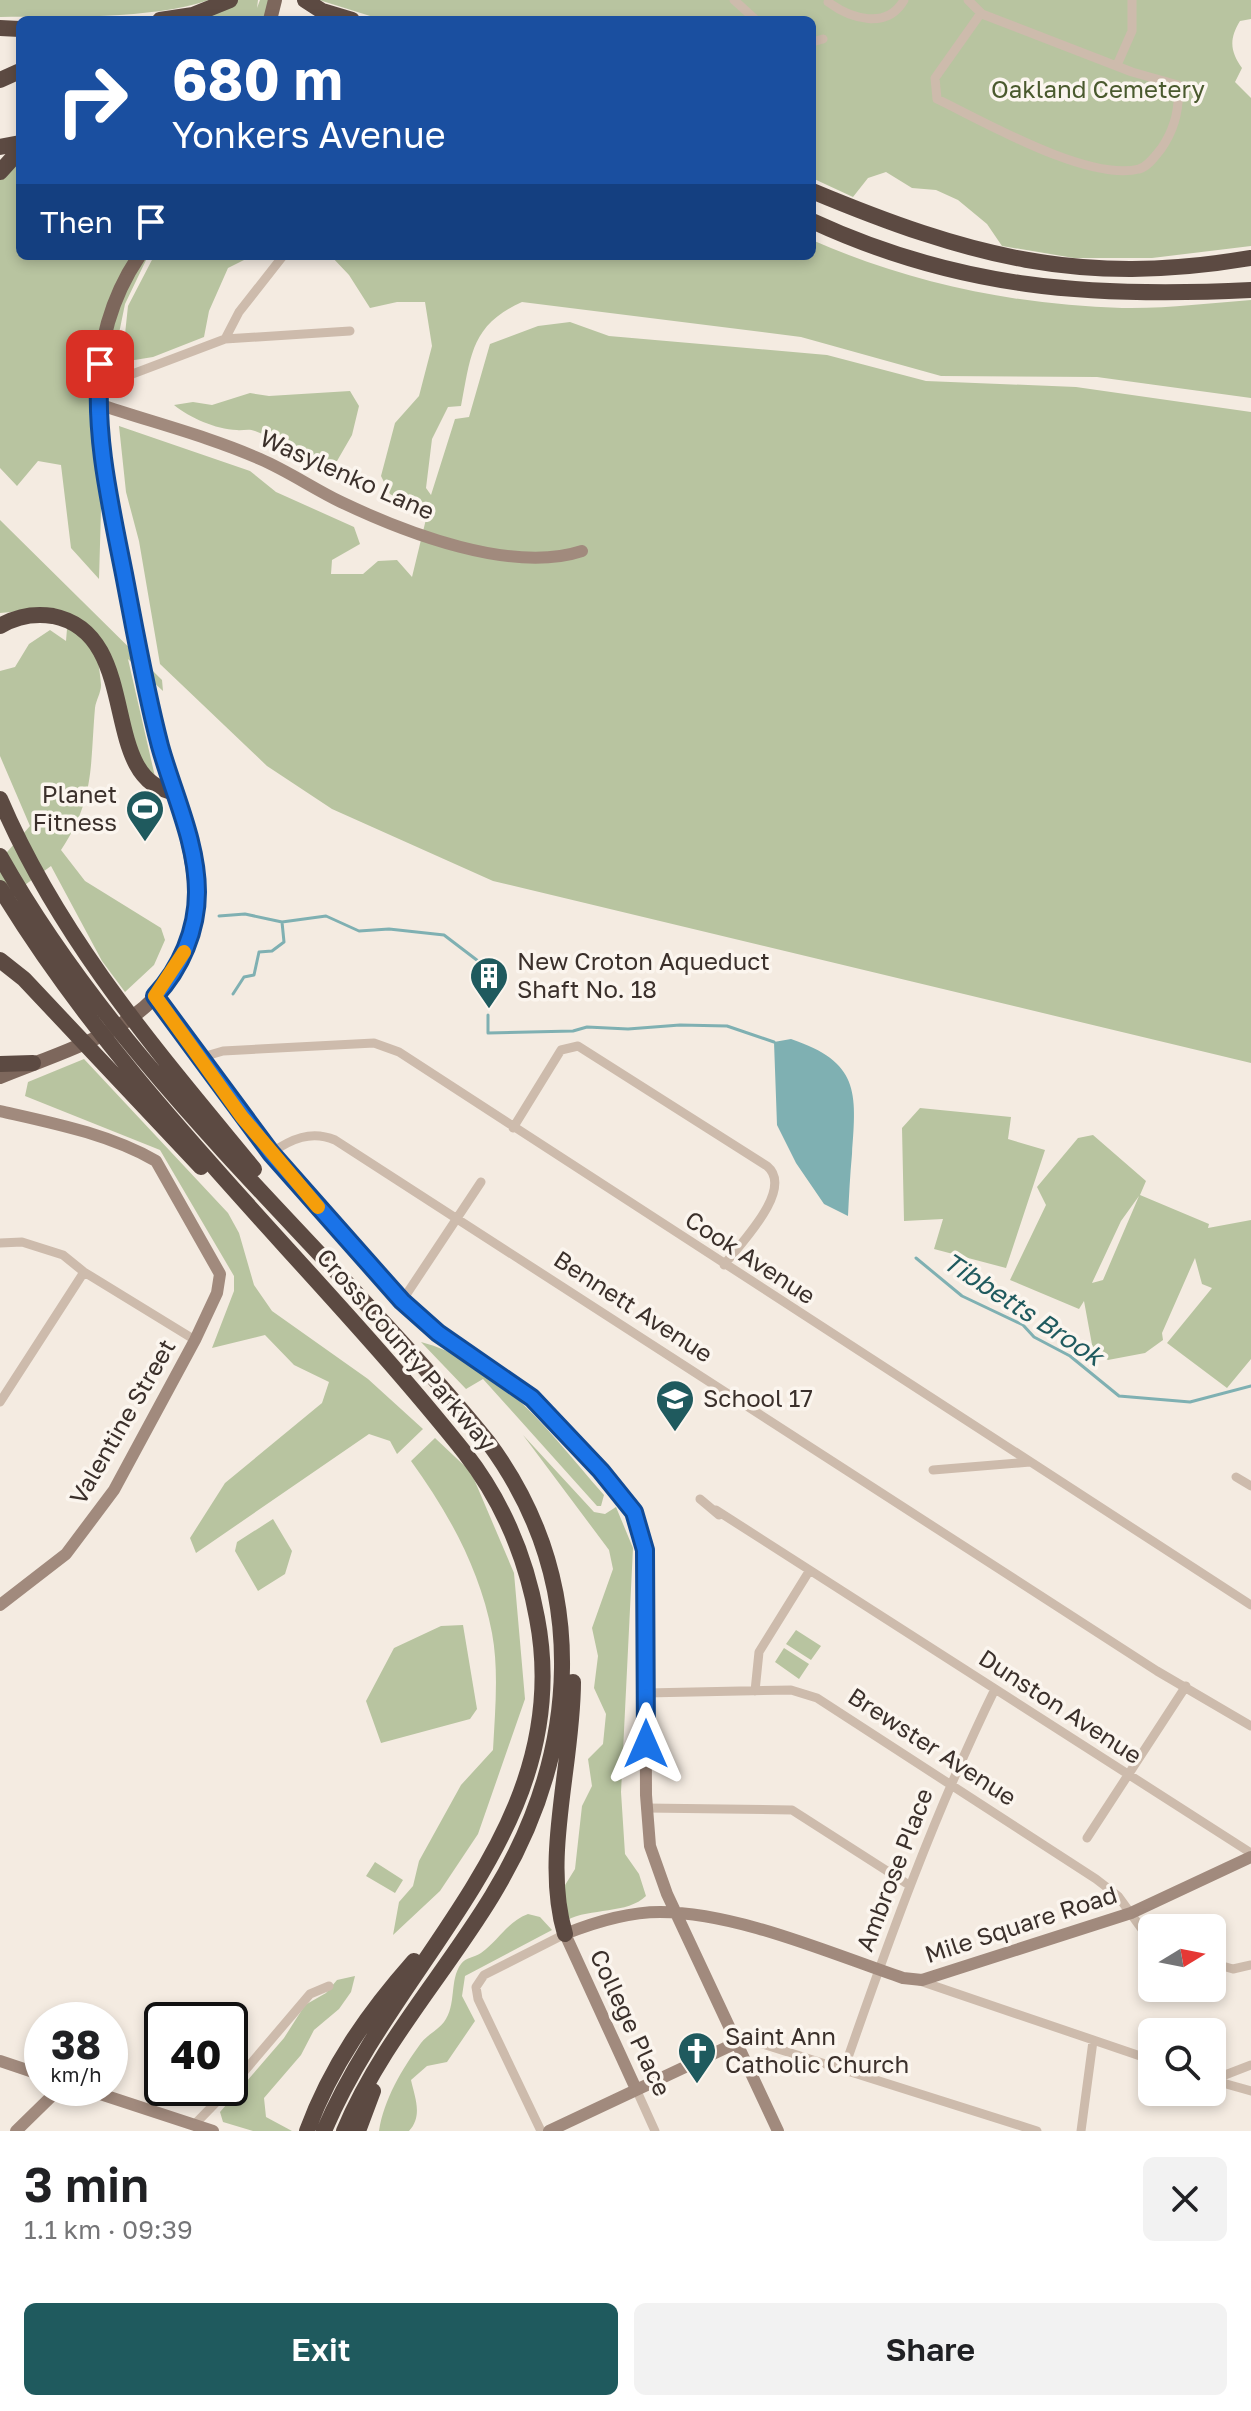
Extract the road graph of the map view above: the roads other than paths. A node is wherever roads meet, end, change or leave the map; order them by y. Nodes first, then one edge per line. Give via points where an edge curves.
1 (230, 0) edge
2 (305, 0) edge
3 (904, 0) edge
4 (968, 0) edge
5 (1132, 0) edge
6 (736, 1) edge
7 (828, 2) dead end
8 (981, 13) junction
9 (186, 16) edge
10 (339, 16) edge
11 (752, 16) edge
12 (823, 39) dead end
13 (816, 41) edge
14 (1117, 65) junction
15 (16, 154) edge
16 (0, 172) edge
17 (816, 193) edge
18 (816, 223) edge
19 (1251, 258) edge
20 (137, 260) edge
21 (280, 260) edge
22 (1251, 290) edge
23 (350, 331) dead end
24 (225, 339) junction
25 (98, 387) junction
26 (98, 404) junction
27 (582, 551) dead end
28 (0, 626) edge
29 (174, 792) junction
30 (0, 799) edge
31 (0, 856) edge
32 (0, 888) edge
33 (0, 960) edge
34 (155, 996) junction
35 (89, 1006) junction
36 (124, 1050) junction
37 (199, 1058) junction
38 (33, 1063) junction
39 (0, 1064) edge
40 (0, 1077) edge
41 (0, 1111) edge
42 (513, 1128) junction
43 (271, 1153) junction
44 (481, 1182) dead end
45 (458, 1218) junction
46 (268, 1227) junction
47 (0, 1243) edge
48 (313, 1247) junction
49 (724, 1265) junction
50 (84, 1272) junction
51 (402, 1301) junction
52 (195, 1340) junction
53 (0, 1402) edge
54 (1030, 1462) junction
55 (933, 1470) dead end
56 (1236, 1477) dead end
57 (1251, 1486) edge
58 (700, 1499) dead end
59 (716, 1510) junction
60 (808, 1573) junction
61 (847, 1595) junction
62 (0, 1605) edge
63 (1251, 1605) edge
64 (557, 1608) junction
65 (1186, 1686) junction
66 (995, 1689) junction
67 (755, 1691) junction
68 (646, 1693) junction
69 (1251, 1726) edge
70 (1127, 1775) junction
71 (949, 1784) junction
72 (646, 1808) junction
73 (1087, 1838) dead end
74 (1251, 1855) edge
75 (909, 1885) junction
76 (1131, 1913) junction
77 (454, 1915) junction
78 (676, 1915) junction
79 (1138, 1923) edge
80 (565, 1934) junction
81 (1251, 1965) edge
82 (1226, 1967) edge
83 (878, 1970) junction
84 (916, 1980) junction
85 (329, 1986) dead end
86 (411, 2015) junction
87 (1093, 2041) junction
88 (736, 2043) junction
89 (1138, 2055) edge
90 (0, 2061) edge
91 (1251, 2065) edge
92 (248, 2067) edge
93 (24, 2069) edge
94 (844, 2069) junction
95 (1226, 2075) edge
96 (1226, 2084) edge
97 (636, 2089) junction
98 (1251, 2091) edge
99 (42, 2106) edge
100 (128, 2106) edge
101 (212, 2106) edge
102 (176, 2125) edge
103 (194, 2125) junction
104 (16, 2131) edge
105 (213, 2131) edge
106 (307, 2131) edge
107 (324, 2131) edge
108 (344, 2131) edge
109 (358, 2131) edge
110 (541, 2131) edge
111 (549, 2131) edge
112 (655, 2131) edge
113 (778, 2131) edge
114 (1037, 2131) edge
115 (1081, 2131) edge

1 - 9 highway
2 - 10 highway
3 - 7 street via 898,11 878,20 842,13
4 - 8 street
5 - 14 street via 1132,31
6 - 11 street
8 - 14 street
8 - 14 street via 935,78 937,99 1049,152 1118,171 1141,169 1175,121 1178,85
12 - 13 street
15 - 16 highway
17 - 19 highway via 931,239 1045,264 1144,269
18 - 22 highway via 914,260 1010,283 1119,294
20 - 25 main road via 108,314
21 - 24 street
23 - 24 street
24 - 25 street
25 - 26 main road
26 - 27 street, Wasylenko Lane via 258,458 419,534 524,558
26 - 29 main road via 107,486
28 - 29 highway via 23,616 46,615 89,635 109,670 139,772 156,787
29 - 34 main road via 193,855 197,896 186,948
30 - 48 highway via 54,907 115,998
31 - 35 highway, Cross County Parkway
32 - 35 highway, Cross County Parkway
33 - 46 highway via 18,972 210,1176
34 - 37 street
34 - 38 main road via 114,1028
35 - 36 highway, Cross County Parkway
36 - 46 highway, Cross County Parkway
36 - 48 highway, Cross County Parkway
37 - 42 street, Cook Avenue via 223,1051 385,1045
37 - 43 street
38 - 39 highway
38 - 40 main road
41 - 52 street, Valentine Street via 69,1127 156,1161 220,1274
42 - 49 street, Cook Avenue
42 - 49 street via 564,1047 578,1046 773,1170 777,1187 770,1202
43 - 45 street, Bennett Avenue via 303,1136 329,1137
43 - 51 street
44 - 45 street
45 - 51 street
45 - 65 street, Bennett Avenue
46 - 77 highway, Cross County Parkway via 470,1459 508,1523 530,1586 543,1672 535,1753 510,1825
47 - 50 street via 22,1242 63,1255
48 - 64 highway, Cross County Parkway via 496,1453 534,1524
49 - 54 street, Cook Avenue
50 - 52 street
50 - 53 street
51 - 68 street via 438,1333 532,1398 634,1512 645,1550
52 - 62 street, Valentine Street via 114,1490 77,1542
54 - 55 street
54 - 63 street, Cook Avenue
56 - 57 street
58 - 59 street, Dunston Avenue
59 - 60 street, Dunston Avenue
59 - 61 street, Dunston Avenue
60 - 61 street, Dunston Avenue
60 - 67 street via 759,1652
61 - 66 street, Dunston Avenue
64 - 80 highway via 573,1667 571,1735 554,1881
64 - 86 highway, Cross County Parkway via 561,1707 538,1807 492,1897
65 - 69 street, Bennett Avenue
65 - 70 street
66 - 70 street, Dunston Avenue
66 - 71 street, Ambrose Place
67 - 68 street, Brewster Avenue
67 - 71 street, Brewster Avenue via 810,1694
68 - 72 street
70 - 73 street
70 - 74 street, Dunston Avenue
71 - 75 street, Ambrose Place
71 - 76 street, Brewster Avenue via 1096,1879
72 - 75 street via 792,1810
72 - 78 street via 652,1857
74 - 76 street, Mile Square Road
75 - 83 street, Ambrose Place
76 - 79 street, Brewster Avenue
76 - 84 street, Mile Square Road
77 - 106 highway via 360,2027 329,2079
77 - 107 highway via 361,2055
78 - 80 street, Mile Square Road via 620,1917
78 - 83 street, Mile Square Road via 760,1931
78 - 88 street
80 - 97 street, College Place
80 - 110 street, Mile Square Road via 479,1979 476,1987
81 - 82 street
83 - 84 street, Mile Square Road
83 - 94 street, Ambrose Place
84 - 87 street
85 - 92 street via 310,1994
86 - 108 highway
86 - 109 highway
87 - 89 street
87 - 115 street
88 - 94 street via 753,2041
88 - 97 street
88 - 113 street
90 - 93 street
91 - 95 street
94 - 114 street
96 - 98 street
97 - 111 street
97 - 112 street, College Place
99 - 104 street
100 - 102 street
101 - 103 street
102 - 103 street
103 - 105 street

